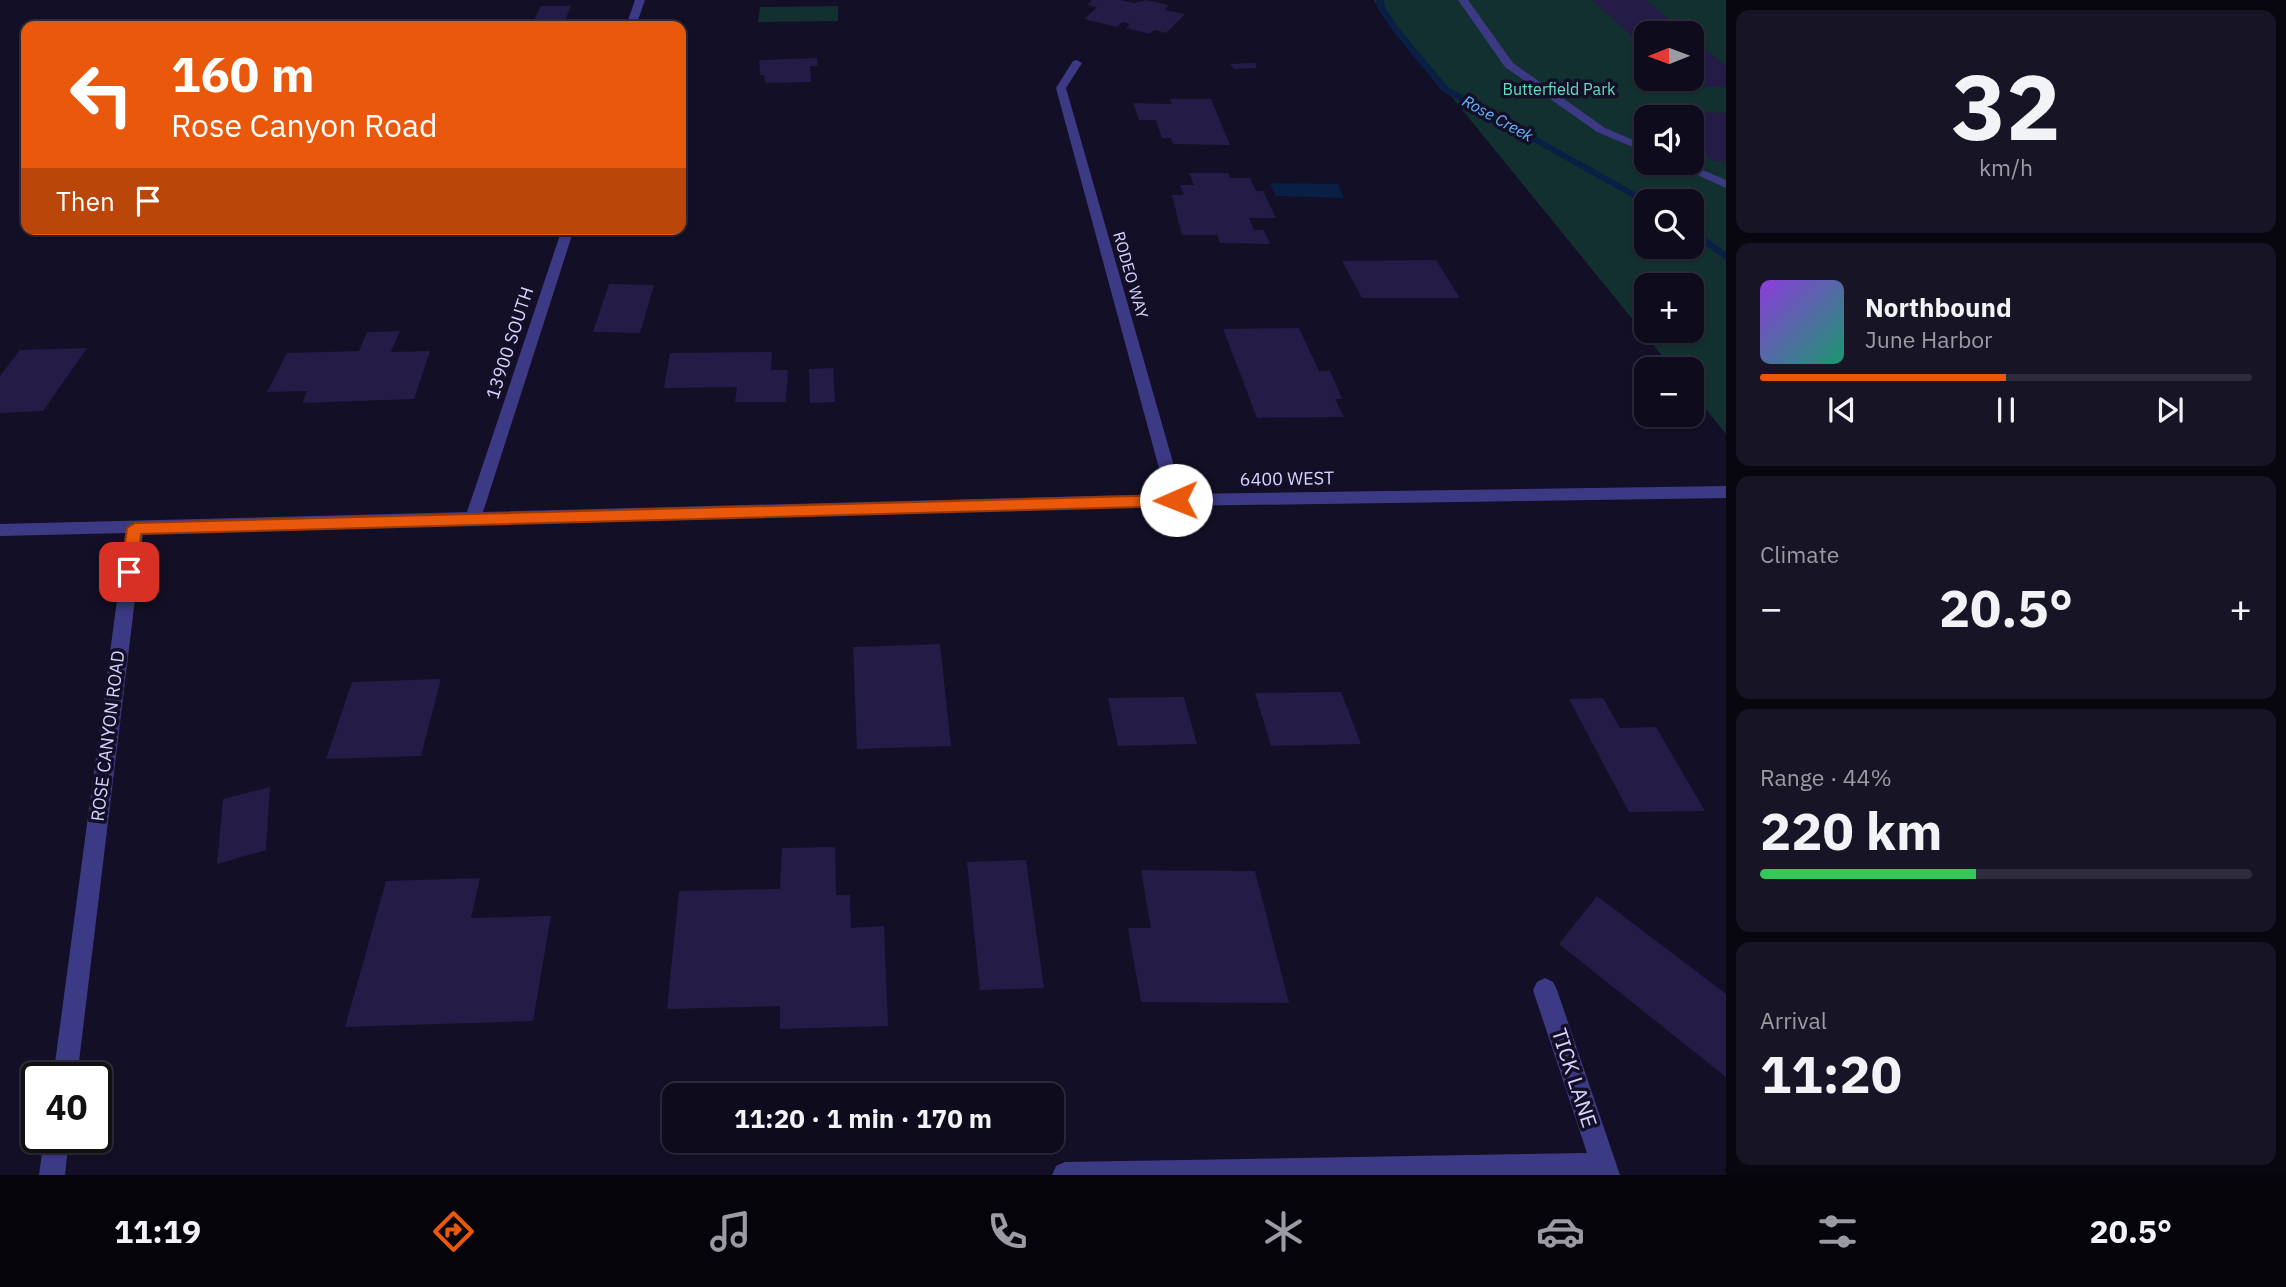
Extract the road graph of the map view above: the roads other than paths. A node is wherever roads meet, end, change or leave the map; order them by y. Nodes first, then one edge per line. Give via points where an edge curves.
1 (640, 0) edge
2 (1463, 0) edge
3 (633, 21) edge
4 (1077, 63) dead end
5 (1634, 144) edge
6 (1704, 175) edge
7 (1726, 184) edge
8 (566, 235) edge
9 (1726, 492) edge
10 (1176, 500) junction
11 (473, 518) junction
12 (135, 528) junction
13 (0, 530) edge
14 (1545, 990) dead end
15 (67, 1062) edge
16 (55, 1153) edge
17 (1605, 1170) edge
18 (52, 1175) edge
19 (1065, 1175) edge

1 - 3 street
2 - 5 street via 1509,65 1601,130
4 - 10 street, RODEO WAY via 1061,88
6 - 7 street
8 - 11 street, 13900 SOUTH
9 - 10 street, 6400 WEST
10 - 11 street, 6400 WEST
11 - 12 street, 6400 WEST
12 - 13 street
12 - 15 street, ROSE CANYON ROAD
14 - 17 street, TICK LANE
16 - 18 street
17 - 19 street, TICK LANE

